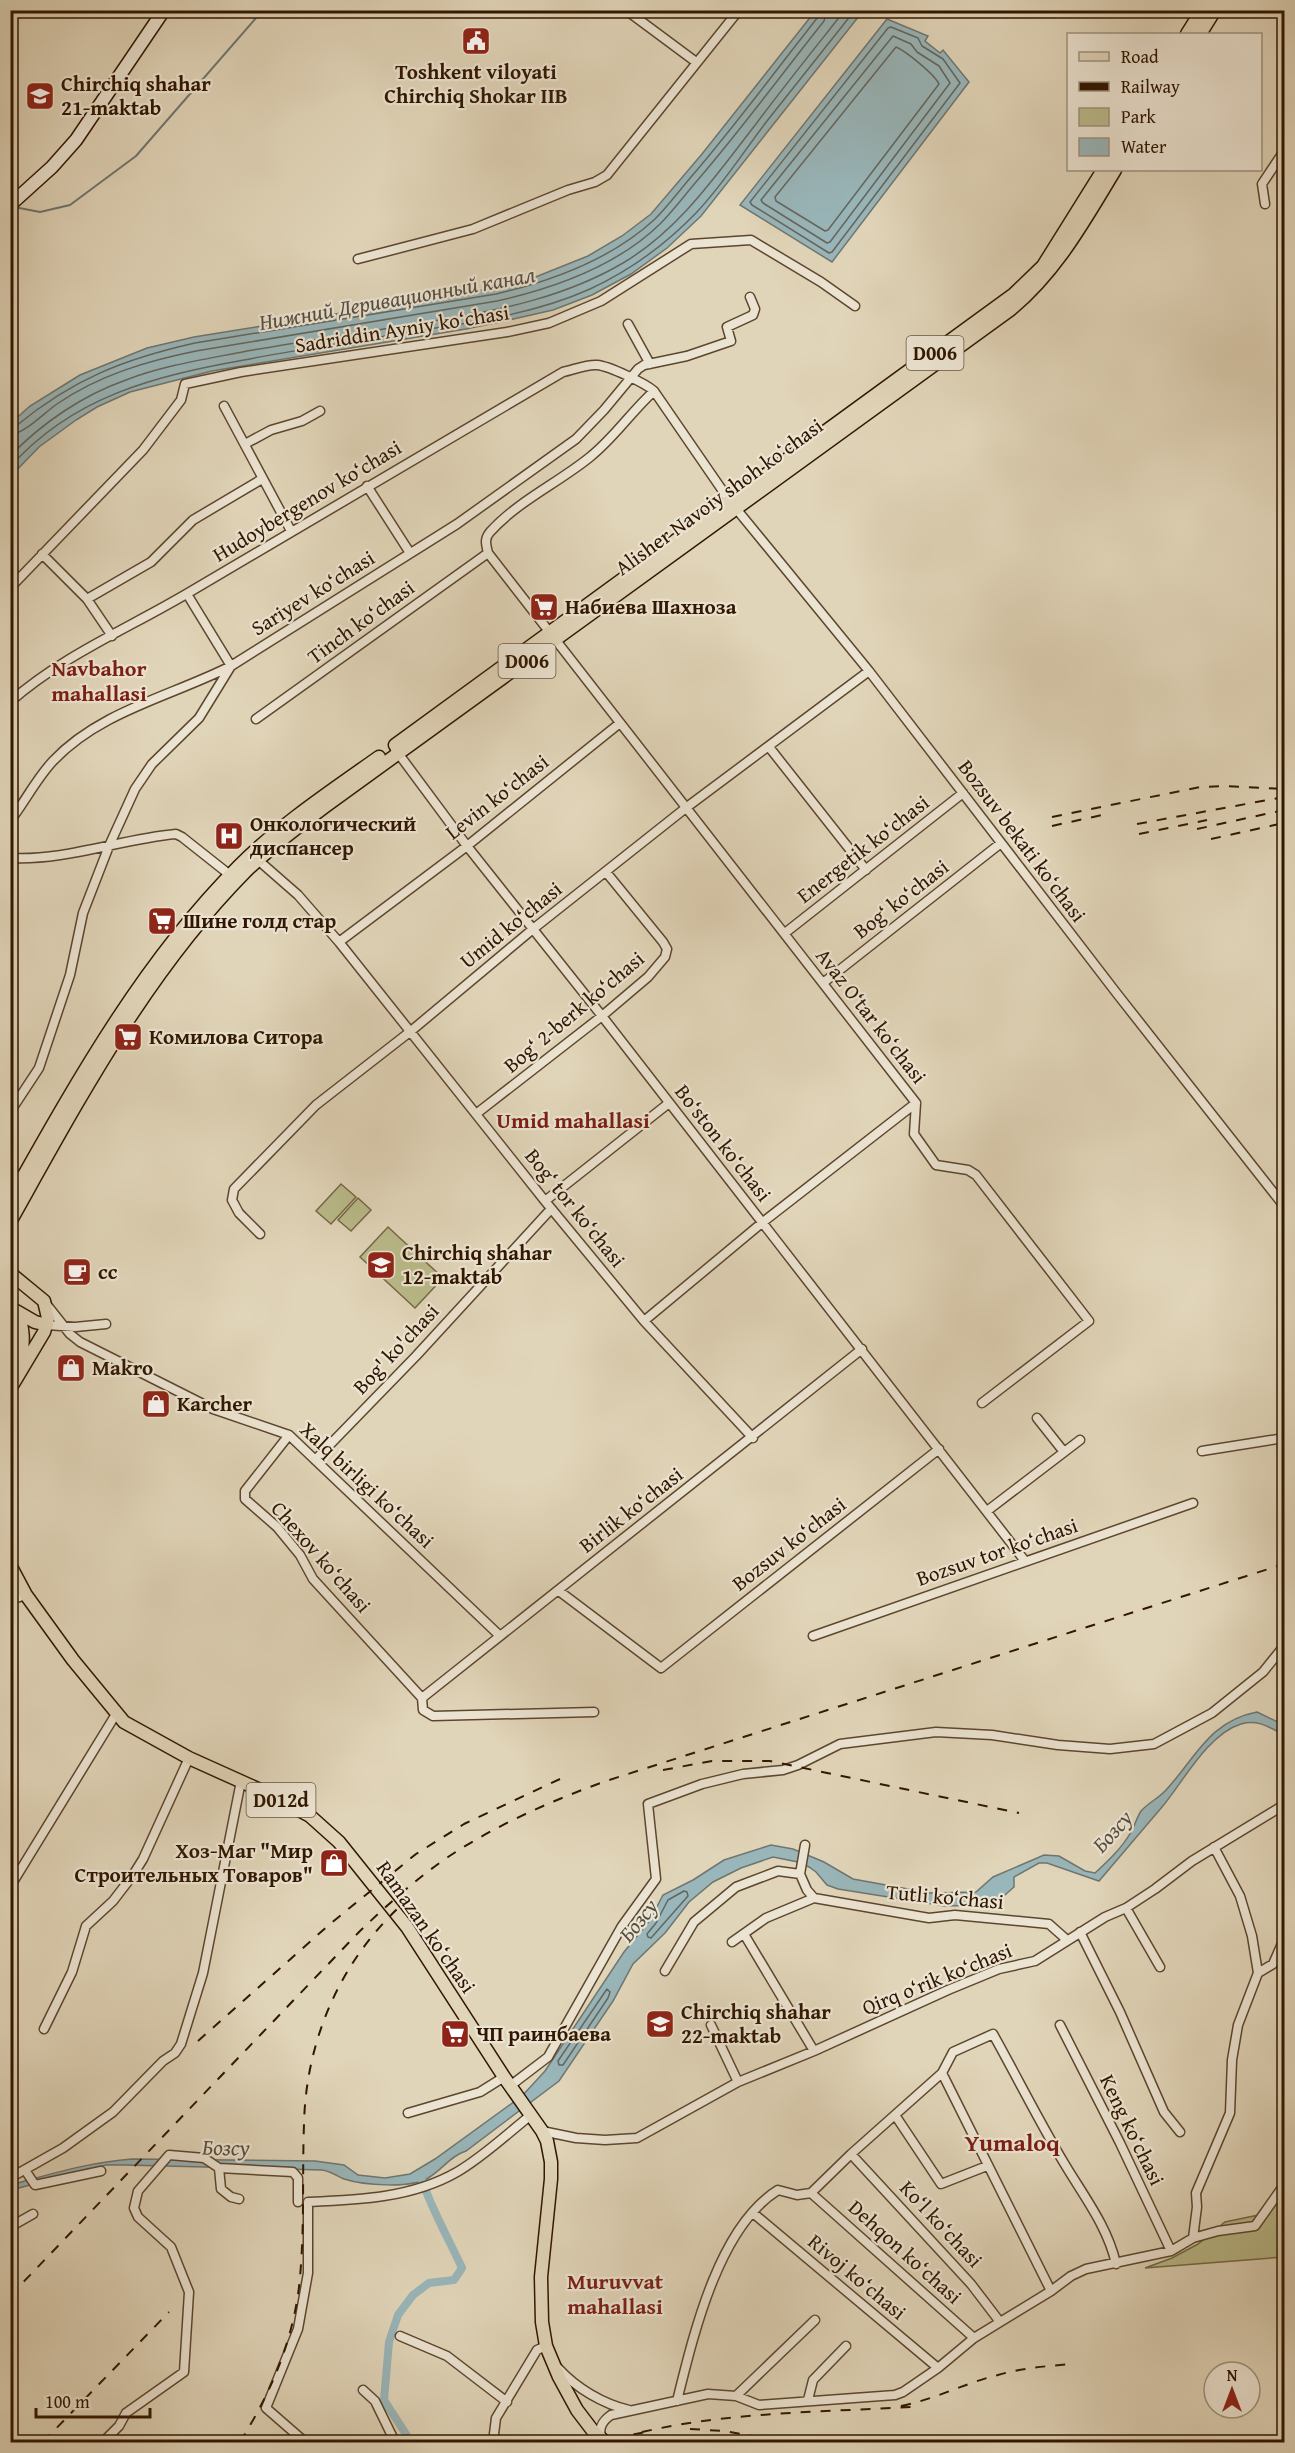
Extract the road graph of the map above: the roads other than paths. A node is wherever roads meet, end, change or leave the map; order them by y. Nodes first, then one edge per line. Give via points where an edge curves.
1 (165, 10) edge
2 (626, 10) edge
3 (739, 10) edge
4 (1202, 10) edge
5 (1215, 10) edge
6 (1188, 33) edge
7 (1201, 33) edge
8 (696, 62) junction
9 (1284, 152) edge
10 (1102, 171) edge
11 (1114, 171) edge
12 (13, 202) edge
13 (1265, 204) dead end
14 (358, 259) dead end
15 (750, 297) dead end
16 (855, 306) dead end
17 (628, 324) dead end
18 (650, 364) junction
19 (630, 379) junction
20 (654, 391) junction
21 (224, 406) dead end
22 (320, 411) dead end
23 (245, 444) junction
24 (262, 479) junction
25 (367, 486) junction
26 (732, 504) junction
27 (291, 531) junction
28 (410, 553) junction
29 (488, 553) junction
30 (42, 554) junction
31 (10, 588) edge
32 (187, 594) junction
33 (87, 599) junction
34 (112, 636) junction
35 (551, 637) junction
36 (231, 666) junction
37 (869, 671) junction
38 (10, 702) edge
39 (256, 719) dead end
40 (620, 723) junction
41 (769, 747) junction
42 (396, 749) junction
43 (963, 794) junction
44 (687, 807) junction
45 (10, 821) edge
46 (1001, 843) junction
47 (109, 846) junction
48 (466, 846) junction
49 (10, 858) edge
50 (258, 860) junction
51 (866, 870) junction
52 (606, 872) junction
53 (230, 876) junction
54 (533, 929) junction
55 (785, 933) junction
56 (339, 942) junction
57 (823, 983) junction
58 (602, 1016) junction
59 (411, 1032) junction
60 (669, 1103) junction
61 (916, 1103) junction
62 (10, 1112) edge
63 (476, 1114) junction
64 (10, 1200) edge
65 (545, 1201) junction
66 (1284, 1206) edge
67 (551, 1209) junction
68 (10, 1222) edge
69 (763, 1222) junction
70 (260, 1234) dead end
71 (12, 1273) edge
72 (44, 1301) junction
73 (13, 1309) edge
74 (644, 1321) junction
75 (47, 1325) junction
76 (64, 1326) junction
77 (80, 1342) junction
78 (862, 1349) junction
79 (11, 1387) edge
80 (982, 1403) dead end
81 (1037, 1418) dead end
82 (289, 1435) junction
83 (753, 1438) junction
84 (1284, 1438) edge
85 (1080, 1440) dead end
86 (939, 1449) junction
87 (1202, 1451) dead end
88 (1064, 1452) junction
89 (315, 1460) junction
90 (1193, 1503) dead end
91 (987, 1511) junction
92 (1025, 1561) junction
93 (10, 1565) edge
94 (559, 1591) junction
95 (26, 1595) junction
96 (10, 1600) edge
97 (499, 1635) junction
98 (813, 1636) dead end
99 (1284, 1646) edge
100 (422, 1698) junction
101 (594, 1712) dead end
102 (116, 1714) junction
103 (189, 1758) junction
104 (241, 1781) junction
105 (1284, 1805) edge
106 (805, 1845) dead end
107 (1214, 1847) junction
108 (800, 1874) junction
109 (10, 1887) edge
110 (814, 1898) junction
111 (1126, 1908) junction
112 (1080, 1932) junction
113 (744, 1934) junction
114 (1066, 1940) junction
115 (1284, 1940) edge
116 (732, 1942) dead end
117 (1160, 1967) dead end
118 (665, 1971) dead end
119 (1258, 1973) junction
120 (711, 2025) dead end
121 (1060, 2025) dead end
122 (44, 2029) dead end
123 (814, 2051) junction
124 (942, 2073) junction
125 (507, 2082) junction
126 (738, 2082) junction
127 (408, 2113) dead end
128 (531, 2115) junction
129 (895, 2115) junction
130 (542, 2131) junction
131 (1180, 2132) dead end
132 (851, 2154) junction
133 (987, 2166) junction
134 (219, 2168) junction
135 (25, 2170) junction
136 (101, 2171) dead end
137 (10, 2178) edge
138 (1284, 2185) edge
139 (812, 2193) junction
140 (239, 2199) dead end
141 (298, 2202) dead end
142 (753, 2213) junction
143 (33, 2214) dead end
144 (10, 2227) edge
145 (1193, 2238) junction
146 (1171, 2251) junction
147 (1116, 2264) junction
148 (1051, 2291) junction
149 (815, 2320) dead end
150 (1000, 2322) junction
151 (400, 2336) dead end
152 (974, 2338) junction
153 (846, 2346) dead end
154 (548, 2351) junction
155 (938, 2368) junction
156 (363, 2390) dead end
157 (736, 2396) junction
158 (808, 2400) junction
159 (677, 2401) junction
160 (507, 2402) junction
161 (632, 2410) junction
162 (604, 2441) edge
163 (103, 2442) edge
164 (305, 2442) edge
165 (395, 2442) edge
166 (493, 2442) edge

1 - 12 main road via 76,140
2 - 8 street
3 - 8 street
4 - 6 main road
5 - 7 main road
8 - 14 street via 607,175 596,182 473,229
9 - 13 street via 1262,184
10 - 26 main road, Alisher Navoiy shoh koʻchasi / D006 via 1050,255 1025,285
11 - 26 main road, Alisher Navoiy shoh koʻchasi / D006 via 1059,259 1032,292
15 - 18 street via 753,315 728,327 731,341
16 - 30 street, Sadriddin Ayniy ko‘chasi via 751,240 691,244 601,302 549,323 185,384 181,400 143,450
17 - 18 street
18 - 19 street, Sariyev ko‘chasi via 638,369
19 - 20 street via 646,383
19 - 25 street, Hudoybergenov ko‘chasi via 595,364 563,372
19 - 28 street, Sariyev ko‘chasi via 576,439
20 - 26 street
20 - 29 street via 593,455 508,515 488,534
21 - 23 street
22 - 23 street
23 - 24 street
24 - 27 street
24 - 33 street via 193,520 151,562
25 - 27 street, Hudoybergenov ko‘chasi
25 - 28 street
26 - 35 main road, Alisher Navoiy shoh koʻchasi / D006
26 - 37 street, Bozsuv bekati ko‘chasi
27 - 32 street, Hudoybergenov ko‘chasi
28 - 36 street, Sariyev ko‘chasi
29 - 35 street
29 - 39 street, Tinch ko‘chasi
30 - 31 street, Sadriddin Ayniy ko‘chasi
30 - 33 street
32 - 34 street, Hudoybergenov ko‘chasi
32 - 36 street
33 - 34 street
34 - 38 street, Hudoybergenov ko‘chasi via 48,673
35 - 40 street, Avaz O‘tar ko‘chasi
35 - 42 main road, Alisher Navoiy shoh koʻchasi / D006
36 - 45 street, Sariyev ko‘chasi via 130,710 85,735 53,761
36 - 47 street via 198,718 152,764 135,789
37 - 41 street, Umid ko‘chasi
37 - 43 street, Bozsuv bekati ko‘chasi
40 - 44 street, Avaz O‘tar ko‘chasi
40 - 48 street, Levin ko‘chasi
41 - 44 street, Umid ko‘chasi
41 - 51 street
42 - 48 street, Bo‘ston ko‘chasi
42 - 50 main road, Alisher Navoiy shoh koʻchasi / D006
42 - 53 main road, Alisher Navoiy shoh koʻchasi / D006 via 302,812
43 - 46 street, Bozsuv bekati ko‘chasi
43 - 51 street, Energetik ko‘chasi
44 - 52 street, Umid ko‘chasi
44 - 55 street, Avaz O‘tar ko‘chasi
46 - 57 street, Bog‘ ko‘chasi
46 - 66 street, Bozsuv bekati ko‘chasi
47 - 49 street via 32,859
47 - 53 street via 176,834
47 - 62 street via 83,913 70,975 39,1068
48 - 54 street, Bo‘ston ko‘chasi
48 - 56 street, Levin ko‘chasi
50 - 56 street, Bog‘ tor ko‘chasi via 298,895
50 - 68 main road, Alisher Navoiy shoh koʻchasi / D006 via 221,898 134,1013 82,1092
51 - 55 street, Energetik ko‘chasi
52 - 54 street, Umid ko‘chasi
52 - 58 street, Bog‘ 2-berk ko‘chasi via 667,950 648,977
53 - 64 main road, Alisher Navoiy shoh koʻchasi / D006 via 166,951 112,1027
54 - 58 street, Bo‘ston ko‘chasi
54 - 59 street, Umid ko‘chasi
55 - 57 street, Avaz O‘tar ko‘chasi
56 - 59 street, Bog‘ tor ko‘chasi
57 - 61 street, Avaz O‘tar ko‘chasi
58 - 60 street, Bo‘ston ko‘chasi
58 - 63 street, Bog‘ 2-berk ko‘chasi
59 - 63 street, Bog‘ tor ko‘chasi
59 - 70 street, Umid ko‘chasi via 316,1105 234,1189 232,1200 239,1213
60 - 65 street
60 - 69 street, Bo‘ston ko‘chasi
61 - 69 street
61 - 80 street, Avaz O‘tar ko‘chasi via 914,1134 936,1165 976,1175 1089,1321
63 - 65 street, Bog‘ tor ko‘chasi
65 - 67 street, Bog‘ tor ko‘chasi
67 - 74 street, Bog‘ tor ko‘chasi
67 - 89 street, Bog' ko'chasi
69 - 74 street
69 - 78 street, Bo‘ston ko‘chasi
71 - 72 main road
72 - 75 main road
72 - 76 street, Xalq birligi ko‘chasi
73 - 75 main road
73 - 79 main road via 21,1324 23,1342
74 - 83 street, Bog‘ tor ko‘chasi
75 - 76 street
75 - 79 main road
76 - 77 street, Xalq birligi ko‘chasi
76 - 77 street via 106,1324 80,1331
77 - 82 street, Xalq birligi ko‘chasi via 213,1409
78 - 83 street, Birlik ko‘chasi
78 - 86 street, Bo‘ston ko‘chasi
81 - 88 street
82 - 89 street, Xalq birligi ko‘chasi
82 - 100 street, Chexov ko‘chasi via 245,1491 245,1499 277,1527 313,1579
83 - 94 street, Birlik ko‘chasi
84 - 87 street
85 - 88 street
86 - 91 street, Bo‘ston ko‘chasi
86 - 94 street, Bozsuv ko‘chasi via 661,1668
88 - 91 street
89 - 97 street, Xalq birligi ko‘chasi
90 - 92 street, Bozsuv tor ko‘chasi
91 - 92 street, Bo‘ston ko‘chasi
92 - 98 street, Bozsuv tor ko‘chasi
93 - 95 main road, Ramazan ko‘chasi / D012d
94 - 97 street, Birlik ko‘chasi
95 - 96 street
95 - 102 main road, Ramazan ko‘chasi / D012d
97 - 100 street, Birlik ko‘chasi
99 - 125 street via 1263,1672 1212,1713 1154,1744 1110,1749 936,1732 840,1744 798,1766 702,1784 648,1804 656,1879 622,1926 548,2056
100 - 101 street via 423,1710 433,1716
102 - 103 main road, Ramazan ko‘chasi / D012d via 132,1728
102 - 109 street
103 - 104 main road, Ramazan ko‘chasi / D012d
103 - 122 street via 138,1867 86,1926 72,1972
104 - 125 main road, Ramazan ko‘chasi / D012d via 302,1810 332,1835 407,1927
104 - 135 street via 203,1973 181,2044 115,2109 63,2148
105 - 107 street, Qirq o‘rik ko‘chasi
106 - 108 street
107 - 111 street, Qirq o‘rik ko‘chasi
107 - 119 street via 1240,1896
108 - 110 street
108 - 118 street via 778,1871 736,1887 694,1922
110 - 113 street via 766,1918
110 - 114 street, Tutli ko‘chasi via 929,1918 955,1915 1049,1924
111 - 112 street, Qirq o‘rik ko‘chasi
111 - 117 street
112 - 114 street, Qirq o‘rik ko‘chasi
112 - 131 street via 1164,2112
113 - 116 street
113 - 123 street
114 - 123 street, Qirq o‘rik ko‘chasi via 1035,1961 948,1990
115 - 119 street via 1273,1964
119 - 145 street via 1238,2025 1230,2114 1196,2193
120 - 126 street
121 - 146 street, Keng ko‘chasi
123 - 126 street, Qirq o‘rik ko‘chasi
124 - 129 street
124 - 133 street
124 - 147 street via 953,2052 993,2034 1100,2223
125 - 127 street
125 - 128 main road, Ramazan ko‘chasi / D012d
126 - 130 street, Qirq o‘rik ko‘chasi via 637,2138 576,2138
128 - 130 main road, Ramazan ko‘chasi / D012d
128 - 164 street via 458,2171 433,2183 365,2200 308,2202 309,2273 298,2329 266,2408
129 - 132 street
129 - 133 street via 941,2184
130 - 154 main road, Ramazan ko‘chasi / D012d via 551,2162 541,2277 542,2322
132 - 139 street
132 - 150 street, Ko‘l ko‘chasi via 971,2284
133 - 148 street
134 - 140 street via 221,2188
134 - 141 street via 293,2172 298,2178
134 - 163 street via 204,2158 169,2155 138,2191 134,2208 138,2217 171,2247 189,2292 184,2372 126,2413
135 - 136 street via 35,2185
135 - 137 street
138 - 145 street via 1255,2226
139 - 142 street via 797,2195 778,2190 767,2196
139 - 152 street, Dehqon ko‘chasi
142 - 155 street, Rivoj ko‘chasi
142 - 159 street via 737,2232 718,2267
143 - 144 street
145 - 146 street
146 - 147 street
147 - 148 street via 1086,2269
148 - 150 street
149 - 157 street
150 - 152 street
151 - 160 street via 447,2356
152 - 155 street
153 - 158 street via 813,2380
154 - 160 street via 537,2350
154 - 161 street via 577,2385 607,2402
154 - 162 main road, Ramazan ko‘chasi / D012d via 577,2410
155 - 158 street via 895,2395
156 - 165 street via 375,2401
157 - 158 street via 759,2405
157 - 159 street via 708,2394
159 - 161 street
160 - 166 street via 496,2418
161 - 162 street via 605,2420 600,2429

